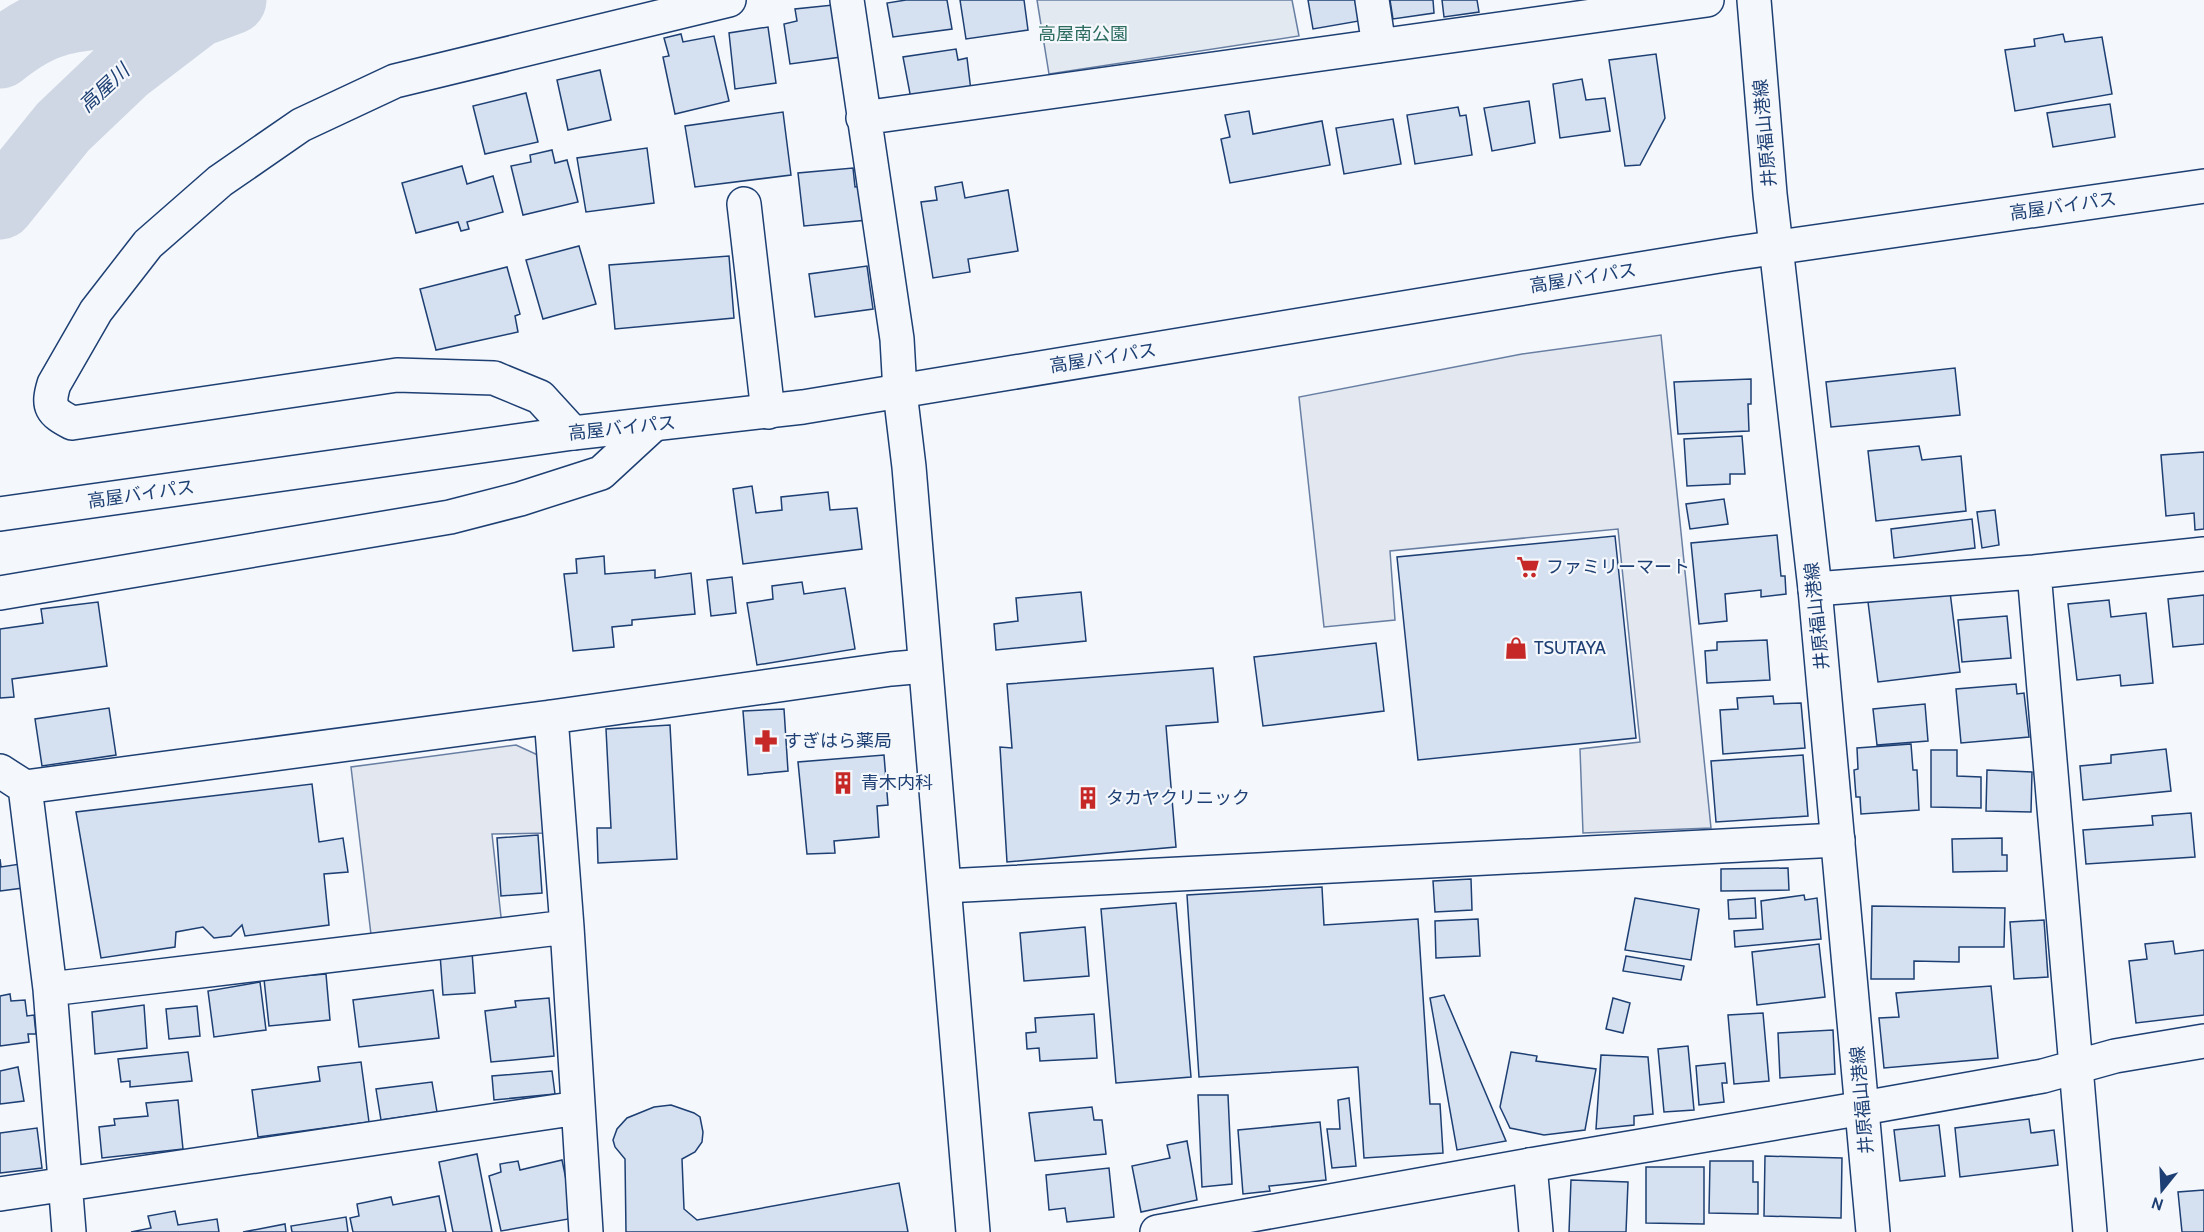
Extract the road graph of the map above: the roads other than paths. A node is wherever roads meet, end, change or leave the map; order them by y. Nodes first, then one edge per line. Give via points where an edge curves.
1 (729, 0) edge
2 (847, 0) edge
3 (1372, 0) edge
4 (1707, 0) edge
5 (1754, 0) edge
6 (1380, 46) junction
7 (863, 118) junction
8 (2204, 186) edge
9 (744, 204) dead end
10 (1776, 248) junction
11 (900, 392) junction
12 (768, 412) junction
13 (653, 425) junction
14 (573, 434) junction
15 (1, 514) edge
16 (2204, 554) edge
17 (2034, 572) junction
18 (1815, 589) junction
19 (0, 593) edge
20 (925, 666) junction
21 (551, 717) junction
22 (13, 779) edge
23 (1838, 840) junction
24 (945, 886) junction
25 (567, 927) junction
26 (50, 989) junction
27 (2204, 1041) edge
28 (2075, 1068) junction
29 (578, 1108) junction
30 (1863, 1108) junction
31 (1530, 1165) junction
32 (64, 1184) junction
33 (0, 1194) edge
34 (1232, 1226) edge
35 (69, 1232) edge
36 (586, 1232) edge
37 (973, 1232) edge
38 (1157, 1232) edge
39 (1536, 1232) edge
40 (1873, 1232) edge
41 (2090, 1232) edge

1 - 14 main road via 395,81 301,125 220,181 148,244 96,311 50,397 58,416 72,423 397,375 494,378 540,398
2 - 7 main road
3 - 6 main road
4 - 6 main road
5 - 10 main road, 井原福山港線
6 - 7 main road
7 - 11 main road via 897,339
8 - 10 main road, 高屋バイパス
9 - 12 main road
10 - 11 main road, 高屋バイパス
10 - 18 main road, 井原福山港線
11 - 12 main road, 高屋バイパス
11 - 20 main road
12 - 13 main road, 高屋バイパス
13 - 14 main road, 高屋バイパス
13 - 19 main road via 601,473 450,517
14 - 15 main road, 高屋バイパス
16 - 17 main road
17 - 18 main road
17 - 28 main road
18 - 23 main road, 井原福山港線
20 - 21 main road
20 - 24 main road
21 - 22 main road
21 - 25 main road
22 - 26 main road
23 - 24 main road
23 - 30 main road, 井原福山港線
24 - 37 main road
25 - 26 main road
25 - 29 main road
26 - 32 main road
27 - 28 main road via 2115,1056
28 - 30 main road
28 - 41 main road
29 - 32 main road
29 - 36 main road
30 - 31 main road
30 - 40 main road, 井原福山港線
31 - 34 main road
31 - 39 main road
32 - 33 main road
32 - 35 main road
34 - 38 main road

